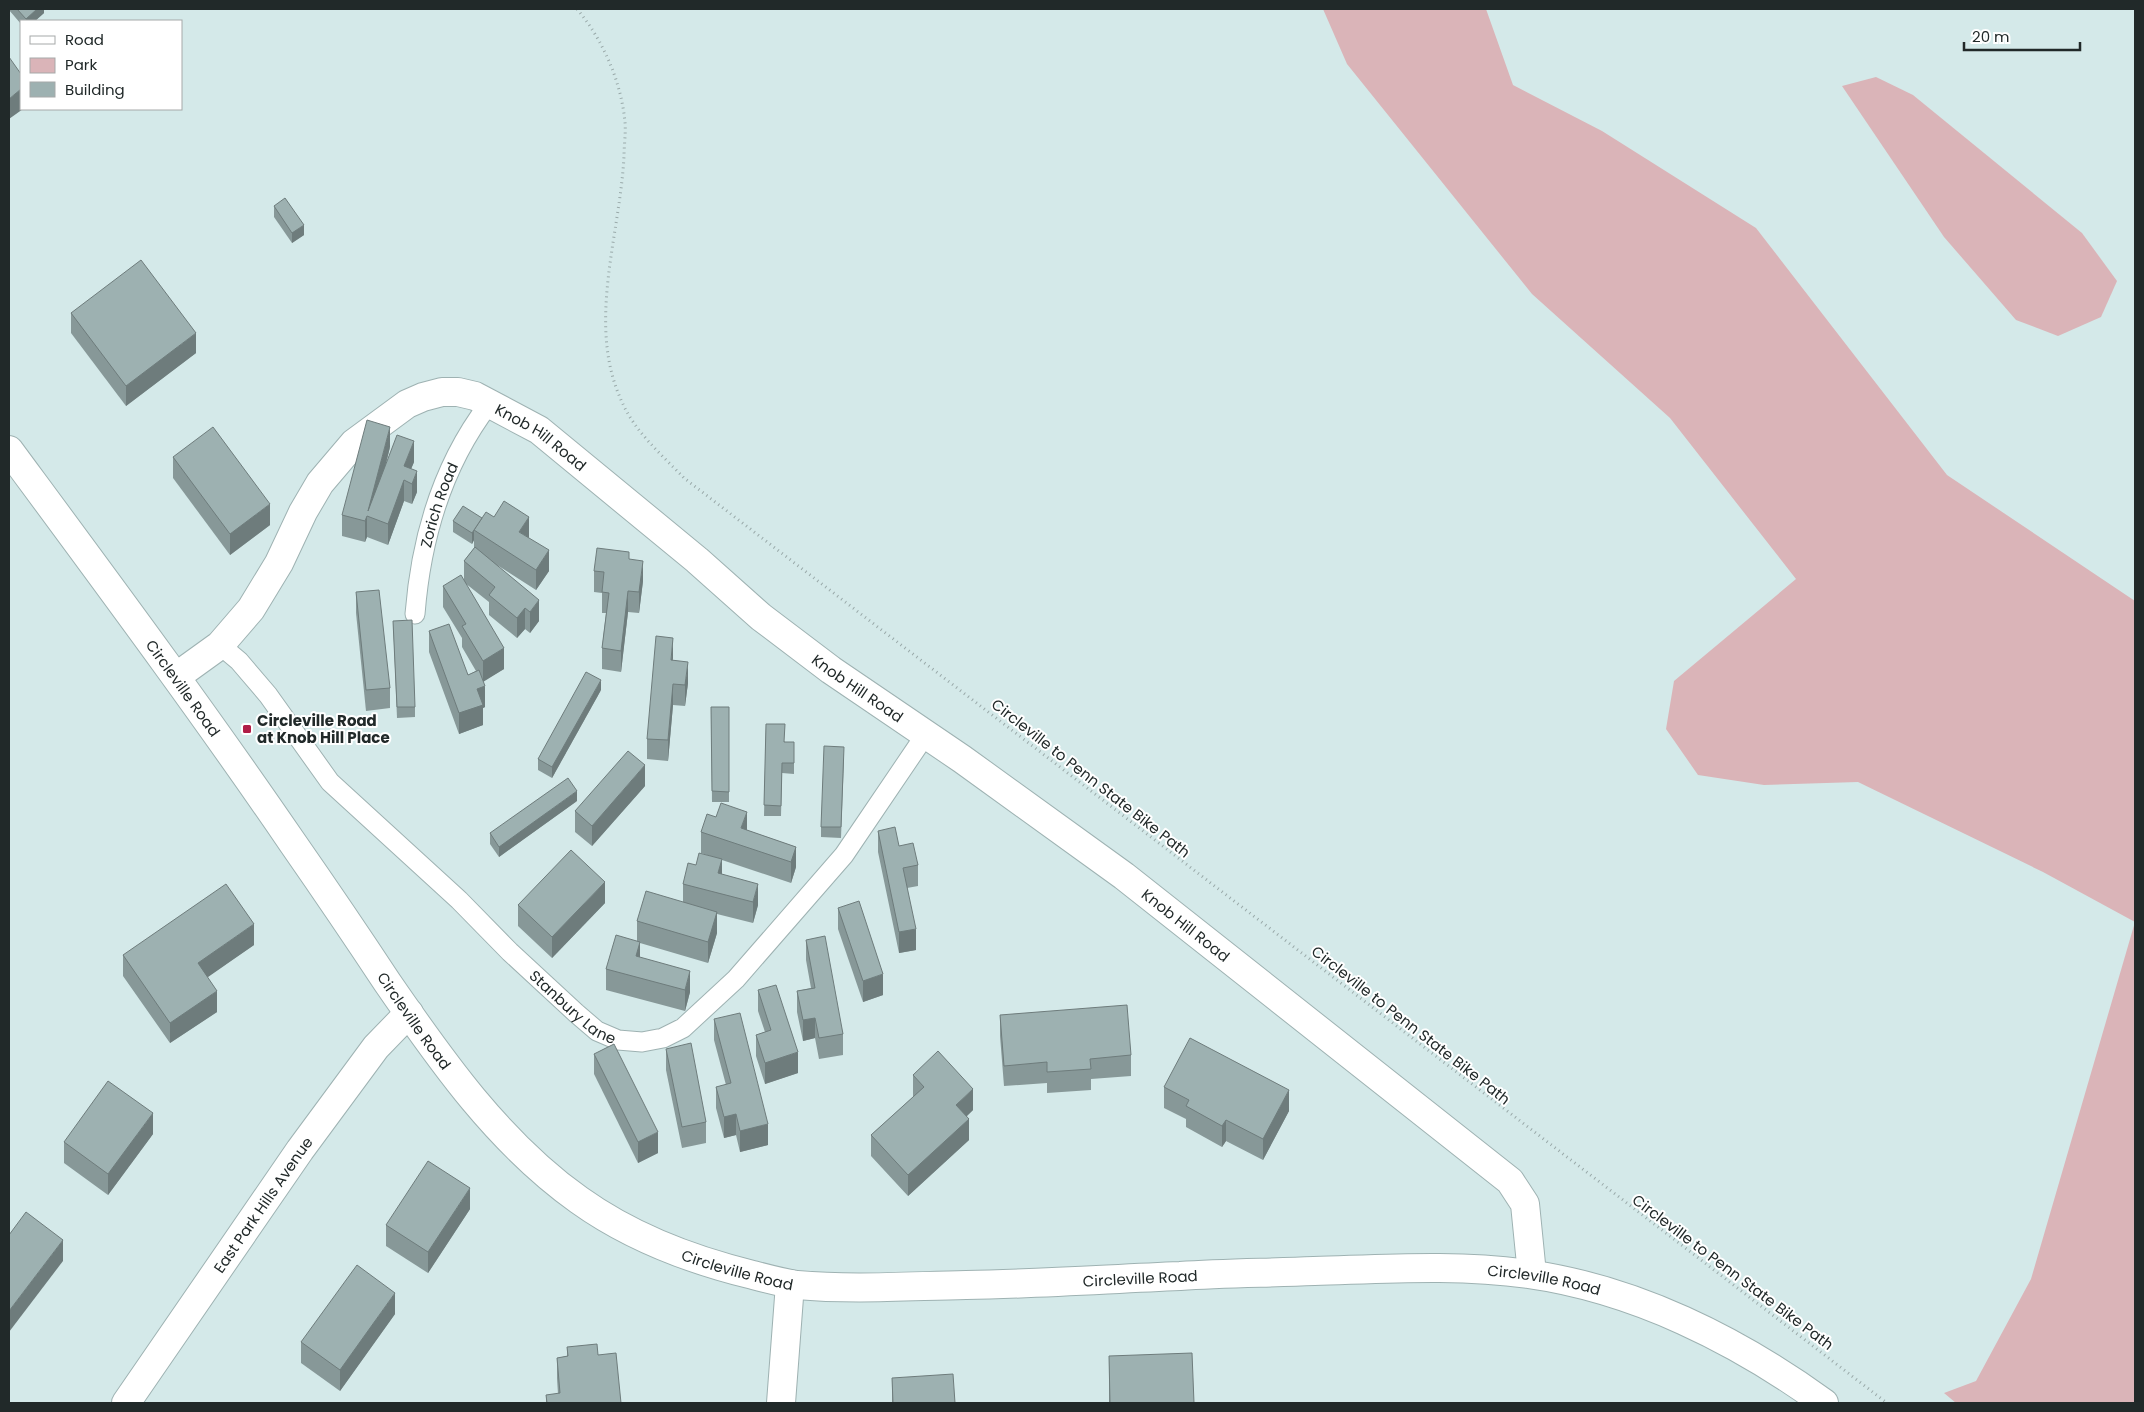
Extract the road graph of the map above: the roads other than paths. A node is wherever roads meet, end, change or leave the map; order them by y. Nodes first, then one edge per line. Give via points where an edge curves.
1 (489, 404) junction
2 (9, 450) edge
3 (414, 614) dead end
4 (220, 645) junction
5 (177, 676) junction
6 (926, 734) junction
7 (409, 1013) junction
8 (1532, 1274) junction
9 (790, 1284) junction
10 (126, 1403) edge
11 (781, 1403) edge
12 (1824, 1403) edge

1 - 3 lane, Zorich Road via 454,458 425,544
1 - 4 street, Knob Hill Road via 476,396 458,392 423,397 407,404 354,443 320,483 280,563 251,610
1 - 6 street, Knob Hill Road via 539,430 761,617 831,670
2 - 5 street, Circleville Road
4 - 5 street, Knob Hill Road
4 - 6 lane, Stanbury Lane via 239,661 268,695 330,782 597,1031 618,1040 642,1042 662,1038 683,1028 736,980 844,855
5 - 7 street, Circleville Road
6 - 8 street, Knob Hill Road via 1124,876 1510,1181 1525,1204
7 - 9 street, Circleville Road via 492,1122 538,1168 582,1202 627,1230 674,1252 726,1269
7 - 10 street, East Park Hills Avenue via 376,1047 300,1150
8 - 9 street, Circleville Road via 1411,1267 1016,1285 838,1287
8 - 12 street, Circleville Road via 1616,1295 1670,1314 1770,1367
9 - 11 street

